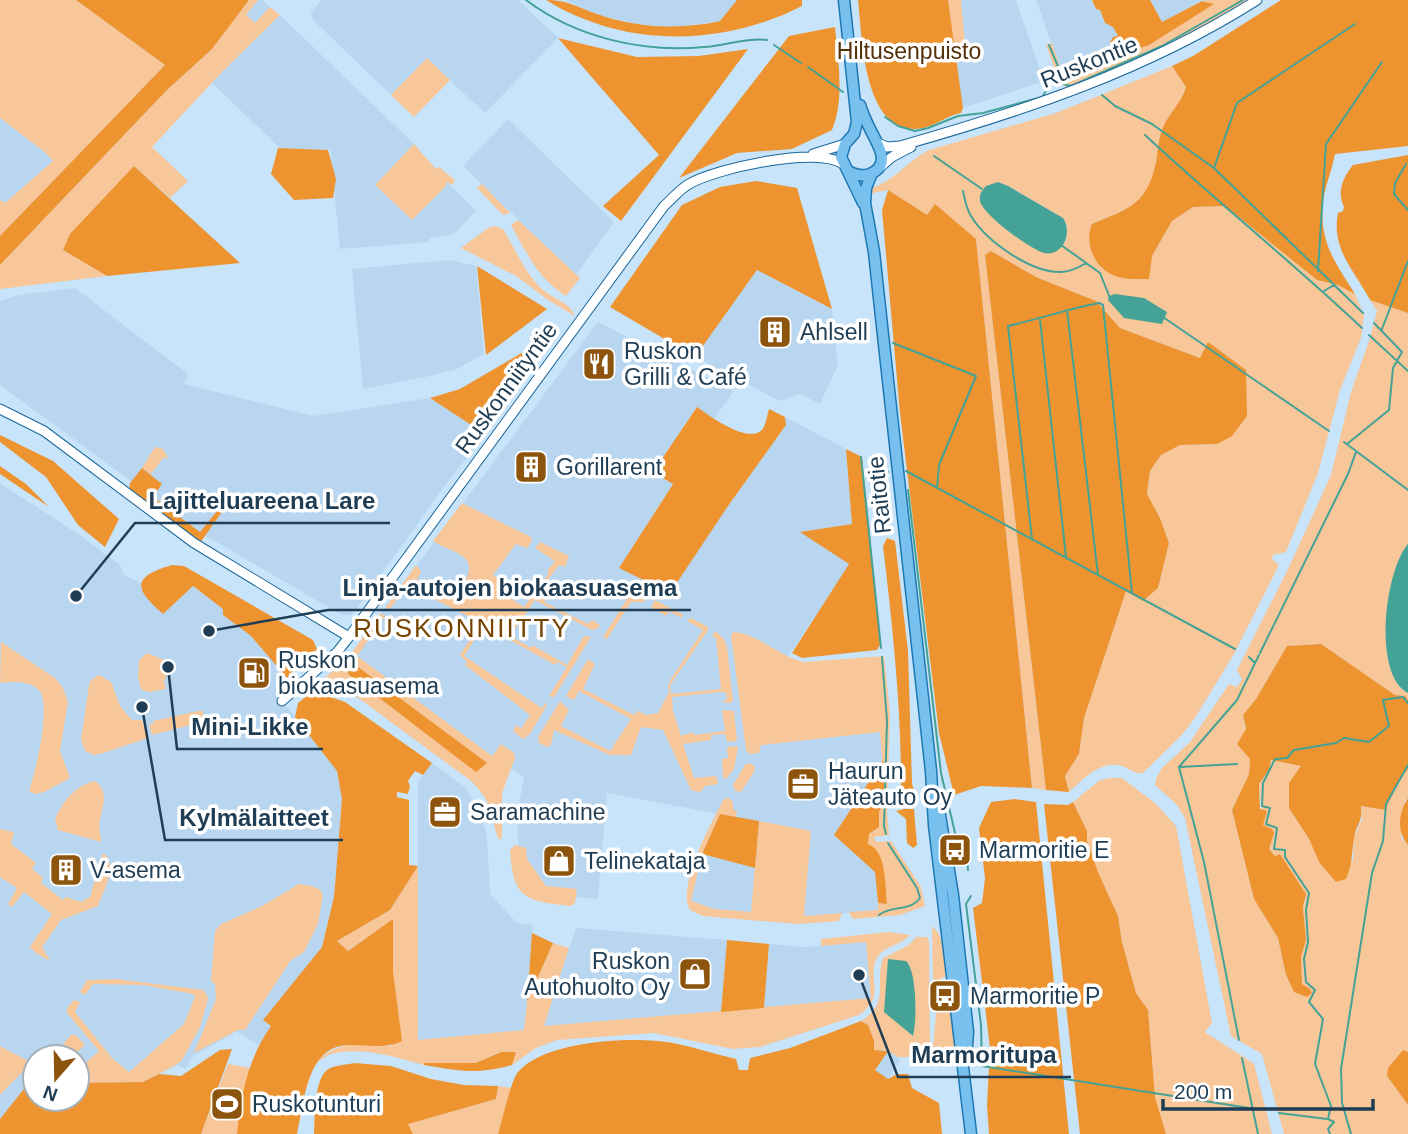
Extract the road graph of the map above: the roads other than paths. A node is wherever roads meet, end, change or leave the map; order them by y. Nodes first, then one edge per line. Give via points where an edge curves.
1 (844, 0) edge
2 (1257, 0) edge
3 (854, 89) junction
4 (927, 139) junction
5 (847, 141) junction
6 (877, 142) junction
7 (798, 159) junction
8 (845, 167) junction
9 (875, 171) junction
10 (867, 214) junction
11 (0, 409) edge
12 (349, 637) junction
13 (282, 701) dead end
14 (971, 1134) edge

1 - 3 main road
2 - 4 street, Ruskontie via 1170,50 1080,89
3 - 5 main road via 858,122
3 - 6 main road
4 - 6 street, Ruskontie via 887,147
4 - 9 street, Ruskontie
5 - 6 main road via 863,134
5 - 7 street, Ruskonniityntie
5 - 8 main road via 841,157
6 - 9 main road via 883,157
7 - 8 street, Ruskonniityntie via 830,158
7 - 12 street, Ruskonniityntie via 717,172 687,185 664,206
8 - 9 main road via 860,176
8 - 10 main road, Raitotie
9 - 10 main road, Raitotie via 866,188
10 - 14 main road, Raitotie via 931,771 943,826 968,1032 965,1086
11 - 12 street via 44,431 194,543
12 - 13 street, Ruskonniityntie

